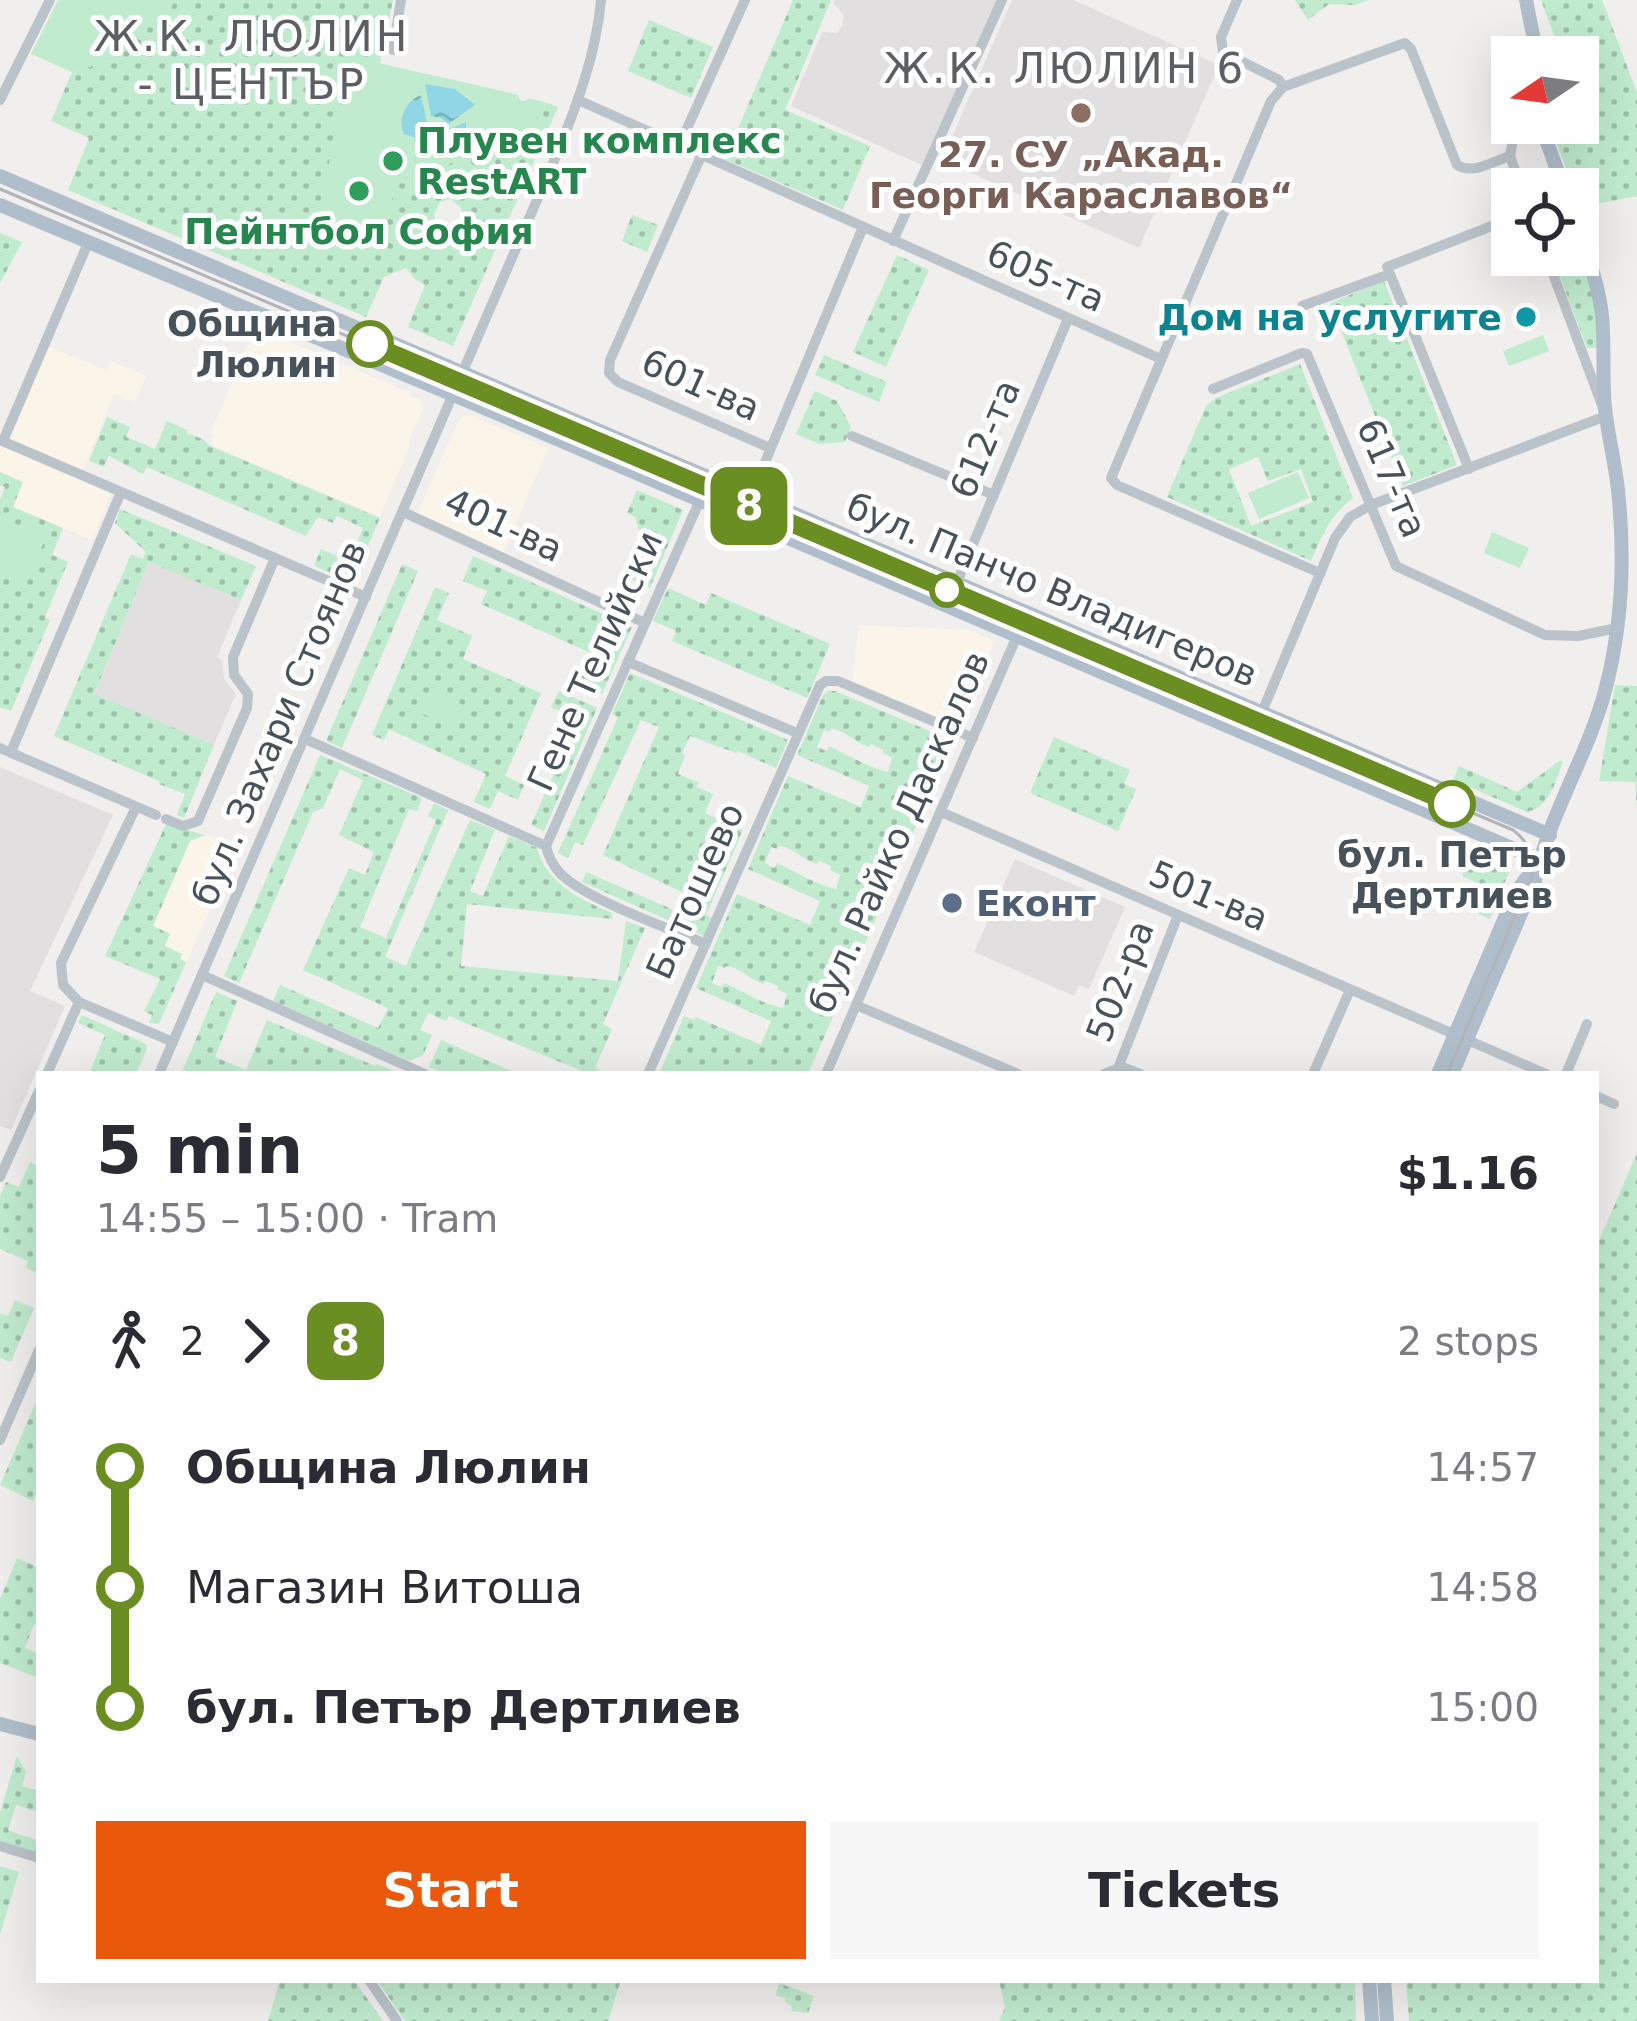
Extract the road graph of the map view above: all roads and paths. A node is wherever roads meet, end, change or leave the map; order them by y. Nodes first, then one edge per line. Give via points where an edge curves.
1 (50, 0) edge
2 (401, 0) edge
3 (601, 0) edge
4 (745, 0) edge
5 (1002, 0) edge
6 (1238, 0) edge
7 (1526, 0) edge
8 (1533, 36) edge
9 (393, 50) dead end
10 (1283, 87) junction
11 (0, 100) edge
12 (578, 100) junction
13 (680, 144) junction
14 (1512, 144) edge
15 (702, 154) junction
16 (1510, 156) junction
17 (1514, 168) edge
18 (0, 176) edge
19 (0, 206) edge
20 (1491, 226) edge
21 (863, 227) junction
22 (893, 241) junction
23 (88, 243) junction
24 (1387, 267) dead end
25 (1554, 276) edge
26 (1594, 276) edge
27 (1301, 306) dead end
28 (1068, 319) junction
29 (1160, 359) junction
30 (461, 374) junction
31 (1214, 388) dead end
32 (452, 394) junction
33 (1606, 416) junction
34 (851, 436) dead end
35 (2, 441) edge
36 (770, 448) junction
37 (1469, 469) junction
38 (121, 492) junction
39 (994, 495) junction
40 (751, 496) junction
41 (700, 500) junction
42 (1371, 505) junction
43 (403, 512) junction
44 (275, 558) junction
45 (1320, 572) junction
46 (957, 582) junction
47 (366, 598) junction
48 (1027, 613) junction
49 (645, 623) junction
50 (1617, 628) junction
51 (1017, 637) junction
52 (628, 662) junction
53 (1262, 712) junction
54 (797, 733) junction
55 (973, 738) junction
56 (305, 739) junction
57 (6, 750) edge
58 (136, 807) junction
59 (940, 812) junction
60 (1550, 835) junction
61 (546, 846) junction
62 (1540, 860) junction
63 (1178, 915) junction
64 (706, 944) junction
65 (202, 975) junction
66 (1350, 990) junction
67 (79, 1002) junction
68 (856, 1005) junction
69 (1587, 1024) dead end
70 (1460, 1038) junction
71 (173, 1042) junction
72 (987, 1061) junction
73 (1118, 1068) junction
74 (48, 1071) edge
75 (160, 1071) edge
76 (418, 1071) edge
77 (649, 1071) edge
78 (827, 1071) edge
79 (983, 1071) edge
80 (1011, 1071) edge
81 (1111, 1071) edge
82 (1134, 1071) edge
83 (1313, 1071) edge
84 (1440, 1071) edge
85 (1453, 1071) edge
86 (1539, 1071) edge
87 (1566, 1071) edge
88 (1599, 1097) edge
89 (36, 1098) edge
90 (1614, 1104) dead end
91 (0, 1178) edge
92 (36, 1357) edge
93 (0, 1440) edge
94 (0, 1722) edge
95 (33, 1732) edge
96 (0, 1846) edge
97 (36, 1857) edge
98 (371, 1983) edge
99 (1370, 1983) edge
100 (1384, 1983) edge
101 (397, 2021) edge
102 (1372, 2021) edge
103 (1388, 2021) edge

1 - 11 street
2 - 9 street
3 - 12 street, бул. Захари Стоянов
4 - 13 street
5 - 22 street
6 - 10 street via 1221,37 1223,52
7 - 8 main road
10 - 16 street via 1405,43 1457,165 1468,170
10 - 29 street via 1270,101
12 - 13 street, 605-та
12 - 30 street, бул. Захари Стоянов
13 - 15 street, 605-та
14 - 16 street
15 - 21 street, 605-та
15 - 36 street, 601-ва via 609,373
16 - 17 street
18 - 30 main road, бул. Панчо Владигеров
19 - 23 main road, бул. Панчо Владигеров
20 - 24 street
21 - 22 street, 605-та
21 - 36 street
22 - 28 street, 605-та
23 - 32 main road, бул. Панчо Владигеров
23 - 35 street
25 - 33 street
26 - 33 main road
27 - 37 street via 1390,274
28 - 29 street, 605-та
28 - 39 street, 612-та
29 - 45 street via 1112,481
30 - 32 street, бул. Захари Стоянов
30 - 40 main road, бул. Панчо Владигеров
31 - 42 street, 617-та via 1307,354
32 - 41 main road, бул. Панчо Владигеров
32 - 43 street, бул. Захари Стоянов
33 - 37 street
33 - 50 main road via 1621,530
34 - 39 street
35 - 38 street
36 - 40 street
37 - 42 street
38 - 44 street
38 - 57 street
39 - 46 street, 612-та
40 - 46 main road, бул. Панчо Владигеров
41 - 49 street, Гене Телийски
41 - 51 main road, бул. Панчо Владигеров
42 - 45 street via 1350,517
42 - 50 street, 617-та via 1396,566 1408,573 1545,635
43 - 47 street, бул. Захари Стоянов
43 - 49 street, 401-ва
44 - 47 street
44 - 58 street via 233,657 248,704 201,816 188,826
45 - 53 street
46 - 48 main road, бул. Панчо Владигеров
47 - 56 street, бул. Захари Стоянов
48 - 51 street, бул. Райко Даскалов
48 - 53 main road, бул. Панчо Владигеров
49 - 52 street, Гене Телийски
50 - 60 main road via 1593,728
51 - 55 street, бул. Райко Даскалов
51 - 62 main road, бул. Панчо Владигеров
52 - 54 street
52 - 61 street, Гене Телийски
53 - 60 main road, бул. Панчо Владигеров
54 - 55 street, Батошево via 816,690 838,681
54 - 64 street, Батошево
55 - 59 street, бул. Райко Даскалов
56 - 61 street
56 - 65 street, бул. Захари Стоянов
57 - 58 street
58 - 67 street via 61,962 63,986
59 - 63 street, 501-ва
59 - 68 street, бул. Райко Даскалов
60 - 62 main road
61 - 64 street via 573,883
62 - 70 main road via 1516,892
63 - 66 street, 501-ва
63 - 73 street, 502-ра
64 - 77 street, Батошево
65 - 71 street, бул. Захари Стоянов
65 - 76 street
66 - 70 street, 501-ва
66 - 83 street
67 - 71 street
67 - 74 street
68 - 72 street
68 - 78 street, бул. Райко Даскалов
69 - 87 street
70 - 84 main road
70 - 85 main road
70 - 86 street, 501-ва
71 - 75 street, бул. Захари Стоянов
72 - 79 street
72 - 80 street
73 - 81 street
73 - 82 street
88 - 90 street
89 - 91 street
92 - 93 street
94 - 95 main road
96 - 97 street
98 - 101 street
99 - 102 main road
100 - 103 main road

